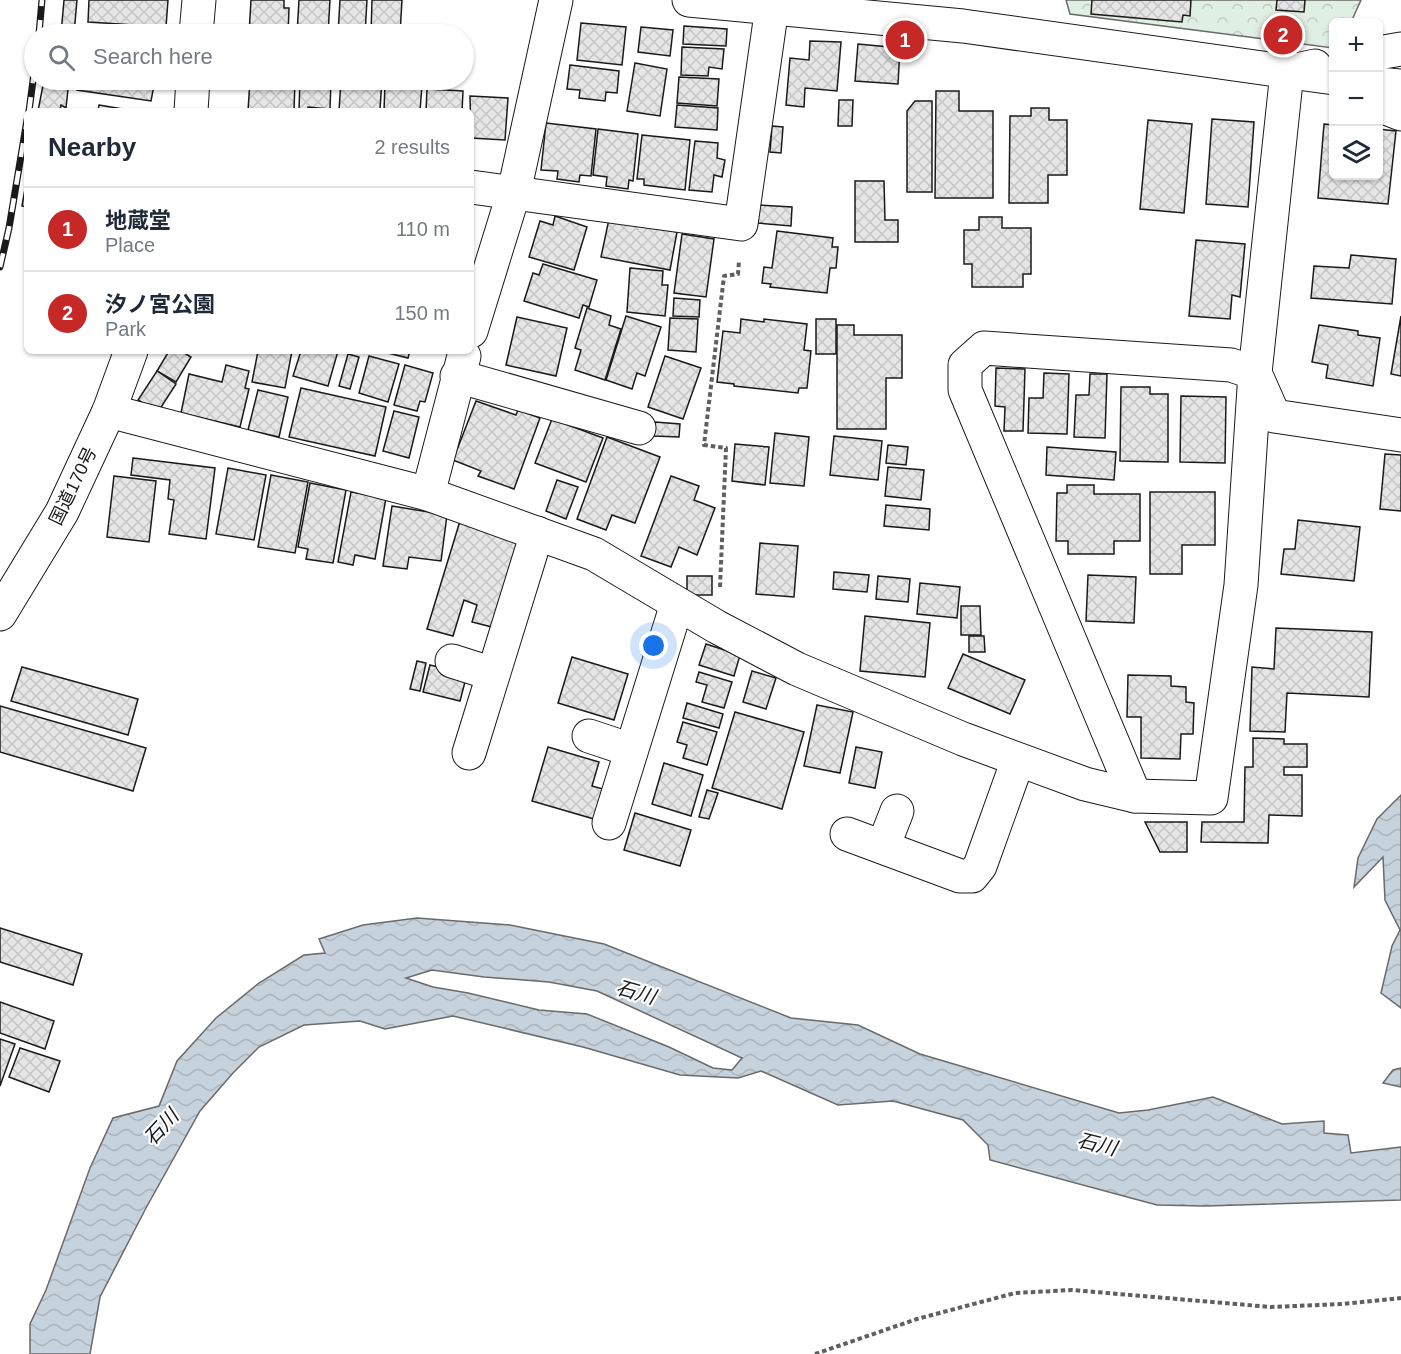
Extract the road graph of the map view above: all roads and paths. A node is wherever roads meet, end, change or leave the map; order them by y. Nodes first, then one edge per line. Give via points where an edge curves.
1 (199, 0) edge
2 (556, 0) edge
3 (689, 0) edge
4 (772, 5) edge
5 (197, 24) edge
6 (1401, 49) edge
7 (1383, 52) edge
8 (1287, 72) junction
9 (1329, 75) edge
10 (1383, 84) edge
11 (1401, 86) edge
12 (192, 90) edge
13 (1383, 107) edge
14 (191, 108) edge
15 (1401, 114) edge
16 (474, 187) edge
17 (514, 192) junction
18 (741, 224) junction
19 (474, 321) edge
20 (130, 354) edge
21 (461, 363) edge
22 (1254, 373) junction
23 (109, 411) junction
24 (639, 428) dead end
25 (1401, 435) edge
26 (428, 494) junction
27 (537, 533) junction
28 (677, 604) junction
29 (0, 614) edge
30 (717, 627) junction
31 (452, 661) dead end
32 (493, 674) junction
33 (589, 736) dead end
34 (631, 750) junction
35 (469, 753) dead end
36 (1017, 760) junction
37 (1135, 796) junction
38 (897, 811) dead end
39 (609, 823) dead end
40 (847, 834) dead end
41 (883, 847) junction
42 (1401, 1299) edge
43 (814, 1354) edge

1 - 5 main road
2 - 17 main road
3 - 4 main road
4 - 8 main road via 963,26
4 - 18 main road
6 - 7 main road
8 - 9 main road
8 - 22 main road
10 - 11 main road
12 - 14 main road
13 - 15 main road
16 - 17 main road
17 - 18 main road
17 - 19 main road
18 - 30 path via 738,274 724,276 704,445 726,448
20 - 23 main road, 国道170号
21 - 24 main road
21 - 26 main road
22 - 25 main road via 1274,416
22 - 37 main road via 1241,585 1211,798
22 - 37 main road via 1231,365 984,348 965,365 965,390
23 - 26 main road
23 - 29 main road, 国道170号 via 62,512
26 - 27 main road
27 - 28 main road via 594,554
27 - 32 main road
28 - 30 main road
28 - 34 main road
30 - 36 main road via 797,669
31 - 32 main road
32 - 35 main road
33 - 34 main road
34 - 39 main road
36 - 37 main road via 1085,784
36 - 41 main road via 980,866 972,876 960,876
38 - 41 main road
40 - 41 main road
42 - 43 path via 1271,1307 1072,1290 1015,1293 917,1319

